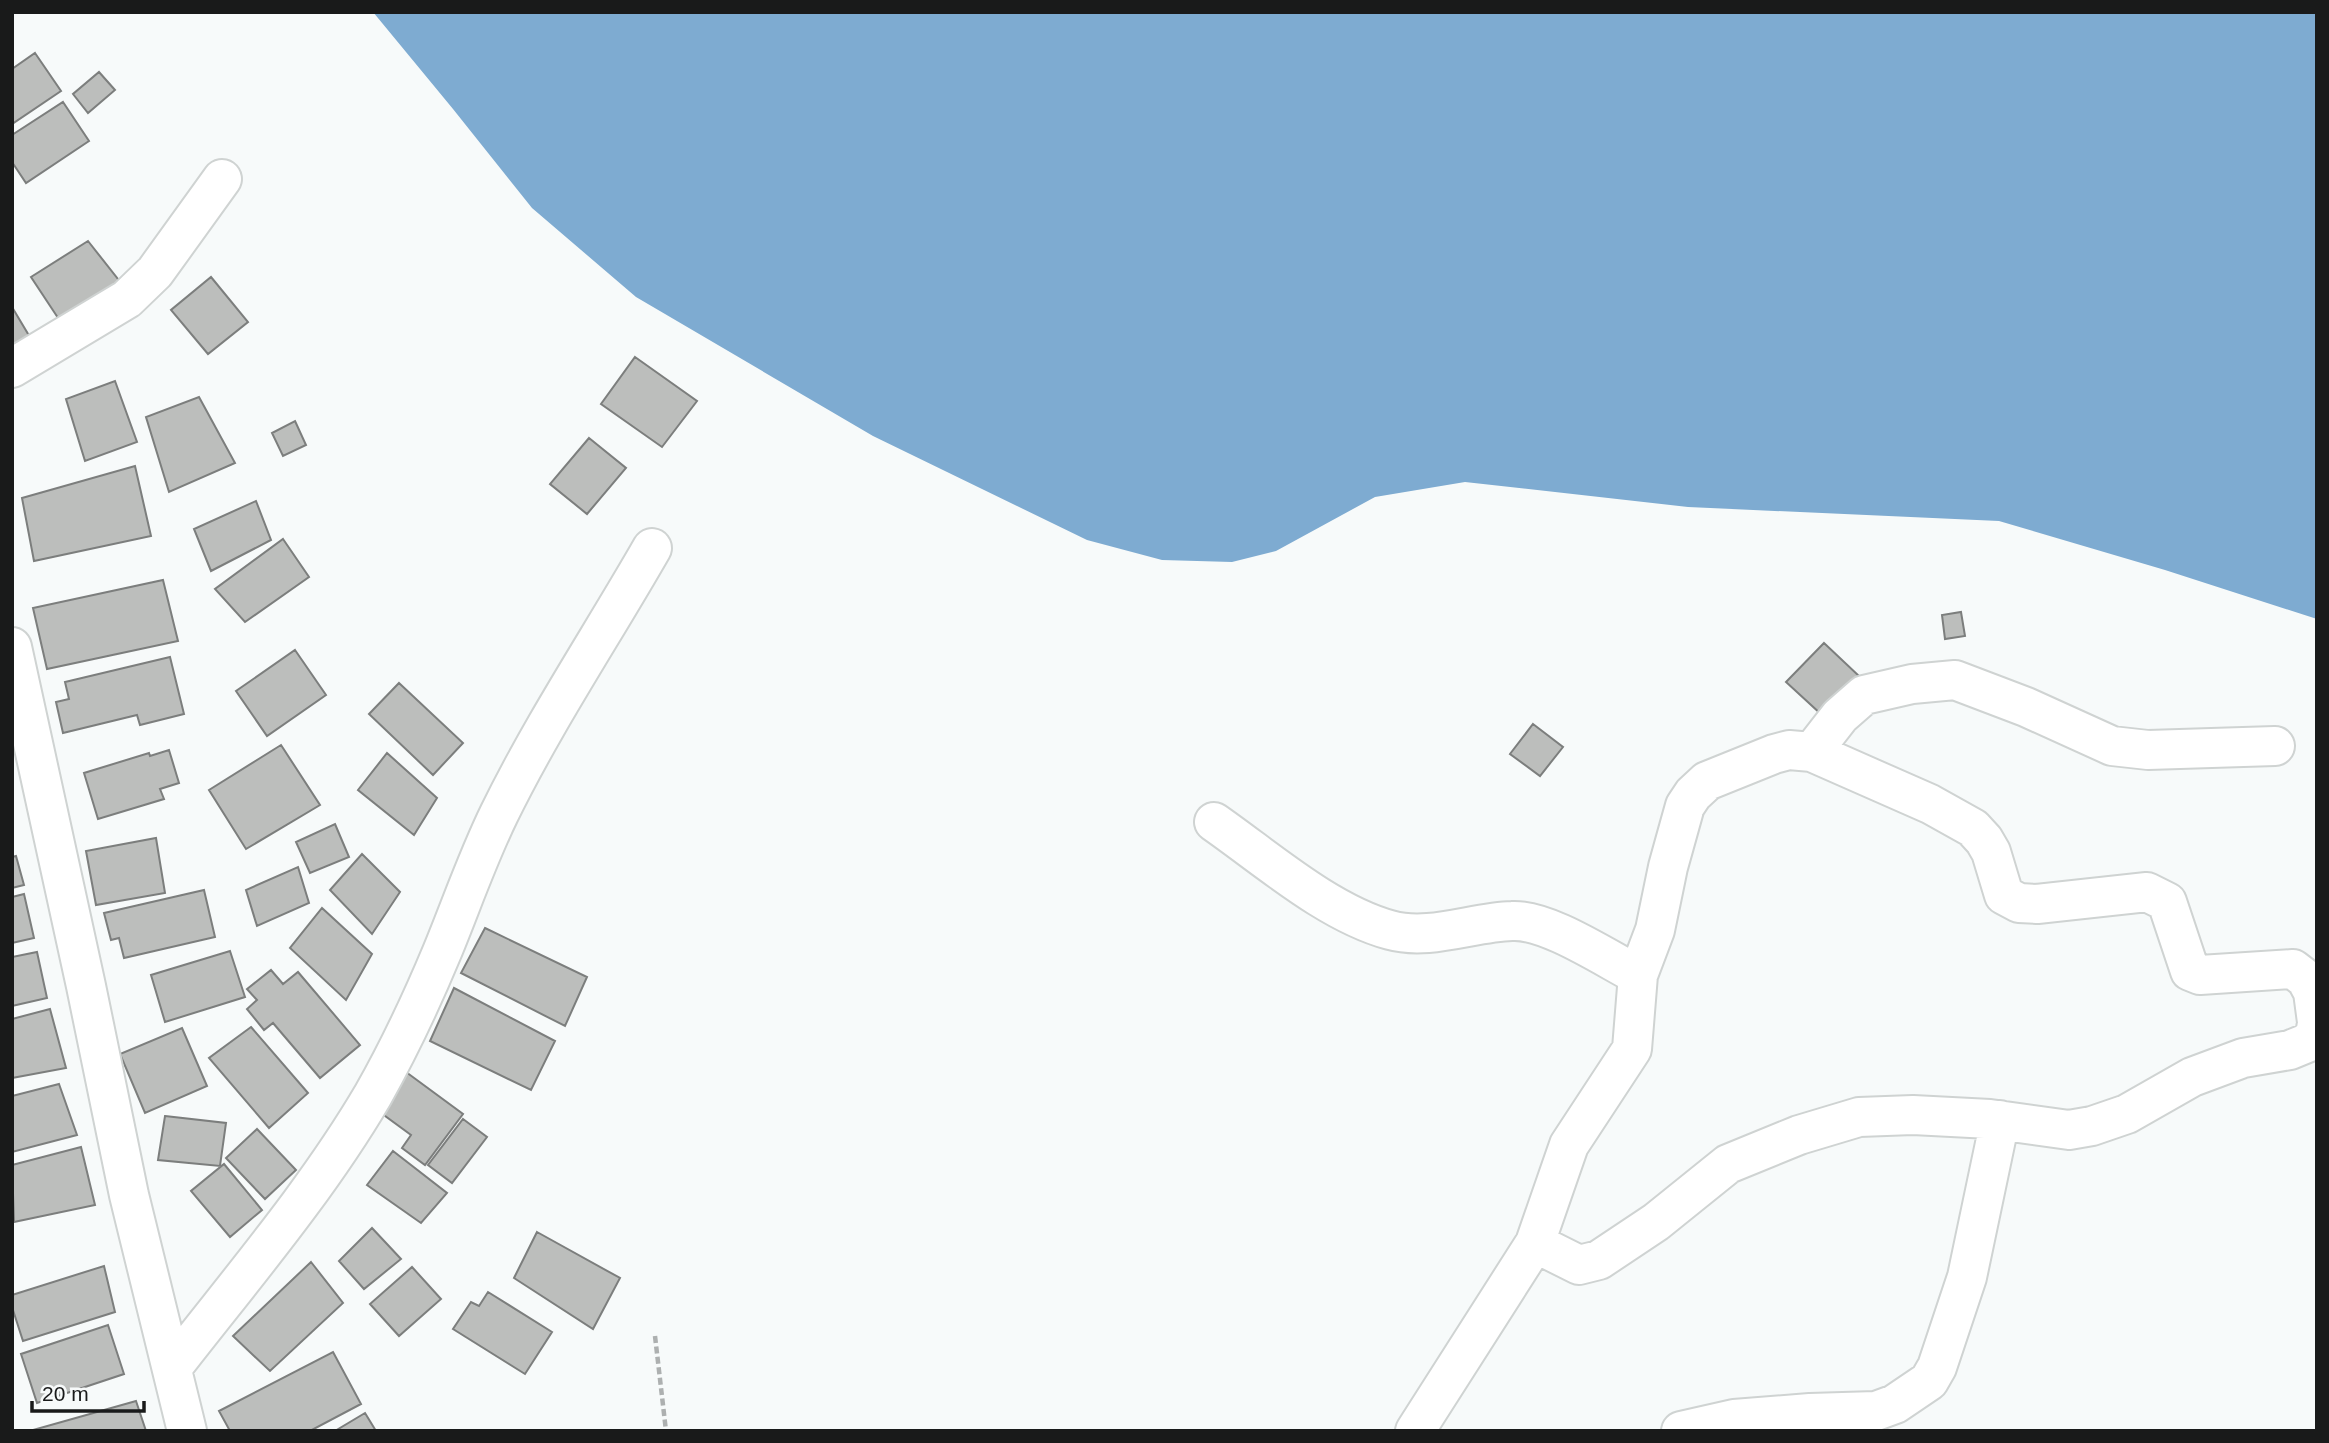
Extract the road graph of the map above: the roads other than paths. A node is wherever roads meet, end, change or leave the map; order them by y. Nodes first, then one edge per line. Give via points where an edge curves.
1 (222, 179) dead end
2 (12, 368) edge
3 (652, 548) dead end
4 (12, 647) edge
5 (2275, 746) dead end
6 (1812, 752) junction
7 (1214, 822) dead end
8 (1638, 975) junction
9 (2317, 1023) edge
10 (2000, 1120) junction
11 (1535, 1243) junction
12 (172, 1368) junction
13 (187, 1431) edge
14 (1415, 1431) edge
15 (1681, 1431) edge

1 - 2 street via 155,272 127,299
3 - 12 street via 546,723 498,815 441,953 373,1095 320,1175
4 - 12 street via 129,1195
5 - 6 street via 2148,750 2112,746 1955,680 1864,695 1840,716
6 - 8 street via 1789,750 1766,757 1707,781 1693,794 1685,806 1655,930
6 - 9 street via 1973,828 1991,852 2004,895 2019,903 2147,892 2159,896 2167,902 2190,971 2200,975 2293,969 2313,992
7 - 8 street via 1337,908 1392,931 1531,922
8 - 11 street via 1632,1049 1569,1145
9 - 10 street via 2315,1035 2307,1043 2192,1076 2127,1114 2092,1126 2069,1130
10 - 11 street via 1859,1117 1728,1164 1656,1222 1599,1260 1579,1265
10 - 15 street via 1967,1277 1929,1381 1876,1411 1734,1419
11 - 14 street
12 - 13 street

